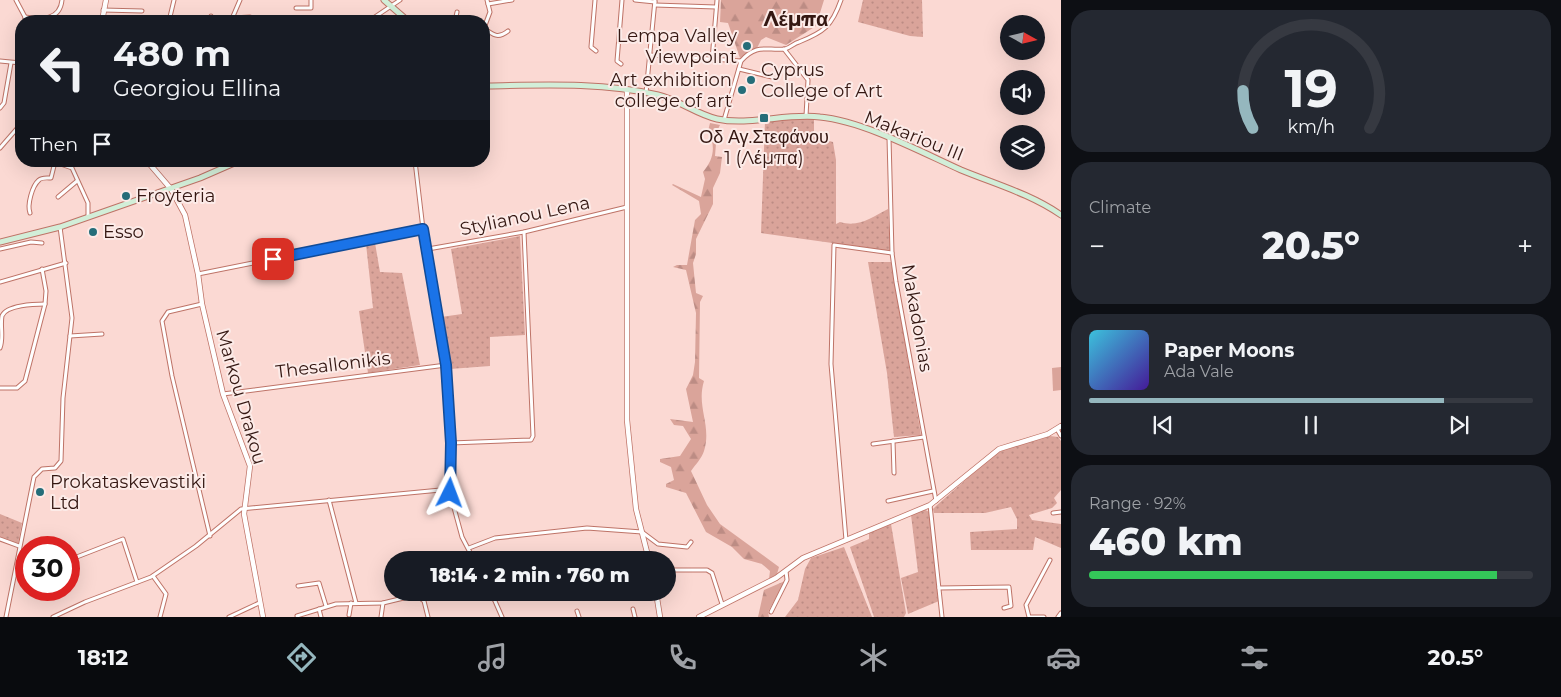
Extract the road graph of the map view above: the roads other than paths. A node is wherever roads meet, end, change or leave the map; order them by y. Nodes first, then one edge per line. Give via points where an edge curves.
1 (16, 0) edge
2 (62, 0) edge
3 (106, 0) edge
4 (174, 0) edge
5 (240, 0) edge
6 (311, 0) edge
7 (384, 0) edge
8 (400, 0) edge
9 (512, 0) edge
10 (595, 0) edge
11 (622, 0) edge
12 (635, 0) edge
13 (717, 0) edge
14 (841, 0) edge
15 (487, 2) edge
16 (655, 2) edge
17 (391, 6) junction
18 (716, 7) junction
19 (296, 8) dead end
20 (103, 10) junction
21 (142, 11) dead end
22 (456, 12) dead end
23 (23, 15) edge
24 (53, 15) edge
25 (103, 15) edge
26 (170, 15) edge
27 (234, 15) edge
28 (378, 15) edge
29 (401, 15) edge
30 (456, 15) edge
31 (489, 15) edge
32 (508, 31) dead end
33 (490, 34) edge
34 (784, 49) junction
35 (596, 51) dead end
36 (650, 55) junction
37 (712, 60) junction
38 (0, 61) edge
39 (741, 61) junction
40 (11, 62) junction
41 (15, 62) edge
42 (621, 64) dead end
43 (739, 69) junction
44 (772, 77) dead end
45 (490, 86) edge
46 (627, 90) junction
47 (646, 93) junction
48 (0, 108) edge
49 (806, 116) junction
50 (724, 120) junction
51 (15, 132) edge
52 (889, 138) junction
53 (0, 148) edge
54 (52, 167) edge
55 (71, 167) edge
56 (151, 167) edge
57 (224, 167) edge
58 (415, 167) edge
59 (77, 181) junction
60 (171, 189) junction
61 (58, 196) dead end
62 (627, 207) junction
63 (30, 212) dead end
64 (1061, 215) edge
65 (88, 216) junction
66 (60, 227) junction
67 (423, 229) junction
68 (524, 232) junction
69 (0, 242) edge
70 (42, 243) dead end
71 (0, 249) edge
72 (427, 250) junction
73 (892, 253) junction
74 (66, 263) junction
75 (42, 269) junction
76 (198, 274) junction
77 (0, 282) edge
78 (45, 304) junction
79 (202, 304) junction
80 (102, 334) dead end
81 (70, 336) junction
82 (0, 348) edge
83 (446, 365) junction
84 (0, 388) edge
85 (223, 394) junction
86 (1059, 428) edge
87 (1061, 436) edge
88 (924, 437) junction
89 (893, 441) junction
90 (451, 443) junction
91 (872, 444) dead end
92 (894, 473) dead end
93 (451, 489) junction
94 (933, 491) junction
95 (329, 500) junction
96 (888, 501) dead end
97 (936, 501) junction
98 (930, 505) junction
99 (244, 508) junction
100 (1061, 512) edge
101 (1053, 513) dead end
102 (642, 532) junction
103 (21, 536) edge
104 (210, 536) junction
105 (0, 539) edge
106 (846, 540) junction
107 (690, 542) dead end
108 (15, 545) edge
109 (469, 548) junction
110 (470, 551) edge
111 (647, 551) edge
112 (80, 556) edge
113 (1050, 560) dead end
114 (15, 568) edge
115 (676, 570) edge
116 (786, 571) junction
117 (153, 576) junction
118 (137, 582) junction
119 (298, 586) dead end
120 (938, 588) junction
121 (495, 601) edge
122 (657, 601) edge
123 (259, 603) junction
124 (354, 603) junction
125 (383, 603) junction
126 (722, 604) junction
127 (326, 606) junction
128 (1004, 608) dead end
129 (319, 609) junction
130 (633, 609) dead end
131 (577, 611) dead end
132 (771, 612) dead end
133 (1061, 613) edge
134 (349, 615) dead end
135 (56, 616) edge
136 (297, 616) edge
137 (6, 617) edge
138 (160, 617) edge
139 (229, 617) edge
140 (263, 617) edge
141 (321, 617) edge
142 (381, 617) edge
143 (428, 617) edge
144 (502, 617) edge
145 (579, 617) edge
146 (635, 617) edge
147 (660, 617) edge
148 (699, 617) edge
149 (942, 617) edge
150 (1029, 617) edge
151 (1044, 617) edge
152 (1058, 617) edge

1 - 23 street
2 - 24 street via 60,11
3 - 20 street
4 - 26 street
5 - 27 street
6 - 19 street via 311,8
7 - 17 main road
8 - 17 street
9 - 15 street
10 - 35 street via 591,47
11 - 42 street via 618,61
12 - 16 street
13 - 18 street
14 - 34 street via 834,19 823,30
15 - 31 street
16 - 18 street
16 - 36 street
17 - 28 street
17 - 29 main road
18 - 37 street
20 - 21 street
20 - 25 street
22 - 30 street
32 - 33 street via 499,36
34 - 39 street via 764,48
34 - 49 street via 808,80
36 - 37 street
36 - 47 street
37 - 39 street
38 - 40 street
39 - 43 street
40 - 41 street
40 - 48 street via 4,103
43 - 44 street
43 - 50 street
45 - 46 main road, Makariou III
46 - 47 main road, Makariou III
46 - 62 street
47 - 50 main road, Makariou III
49 - 50 main road, Makariou III
49 - 52 main road, Makariou III via 834,119
51 - 53 street
52 - 64 main road, Makariou III via 1014,190
52 - 73 street, Makadonias
54 - 63 street via 51,178 38,181 29,203
55 - 59 street
56 - 60 street, Markou Drakou
57 - 60 main road
58 - 67 street
59 - 61 street
59 - 65 street via 88,203
60 - 65 main road
60 - 76 street, Markou Drakou via 185,215
62 - 68 street, Stylianou Lena
62 - 102 street via 626,420 636,509
65 - 66 main road
66 - 69 main road
66 - 74 street
67 - 72 street
67 - 76 street
68 - 72 street, Stylianou Lena
68 - 90 street via 533,436 531,440
70 - 71 street via 31,242
72 - 83 street
73 - 88 street, Makadonias
73 - 106 street via 834,246 831,364
74 - 75 street
74 - 81 street via 72,310
75 - 77 street
75 - 78 street
76 - 79 street, Markou Drakou
78 - 82 street via 27,305 5,312
78 - 84 street via 25,381 17,388
79 - 85 street, Markou Drakou
79 - 104 street via 168,312 162,321
80 - 81 street
81 - 103 street via 63,398 61,461 57,467 42,470 34,477
83 - 85 street, Thesallonikis
83 - 90 street
85 - 99 street, Markou Drakou via 250,466
86 - 87 street
86 - 97 street via 999,448
88 - 89 street
88 - 94 street, Makadonias
89 - 91 street
89 - 92 street
90 - 93 street
93 - 95 street
93 - 109 street via 460,531
94 - 96 street
94 - 97 street, Makadonias
95 - 99 street
95 - 124 street
97 - 98 street
98 - 106 street
98 - 120 street
99 - 104 street
99 - 123 street, Markou Drakou
100 - 101 street
102 - 107 street via 658,544 681,548
102 - 109 street via 587,528 495,538
102 - 111 street
104 - 117 street
105 - 108 street
106 - 116 street via 803,558
109 - 110 street
112 - 118 street via 123,539
113 - 150 street via 1026,605
114 - 137 street
115 - 126 street via 710,571
116 - 126 street
116 - 132 street via 787,580
117 - 118 street
117 - 138 street via 166,594
118 - 135 street
119 - 127 street via 319,583
120 - 128 street via 1009,587 1011,606
120 - 149 street
121 - 144 street
122 - 147 street
123 - 139 street
123 - 140 street, Markou Drakou
124 - 125 street
124 - 127 street
124 - 134 street
125 - 142 street
125 - 143 street via 413,595 421,597
126 - 148 street
127 - 129 street
129 - 136 street
129 - 141 street
130 - 146 street
131 - 145 street
133 - 152 street
150 - 151 street

